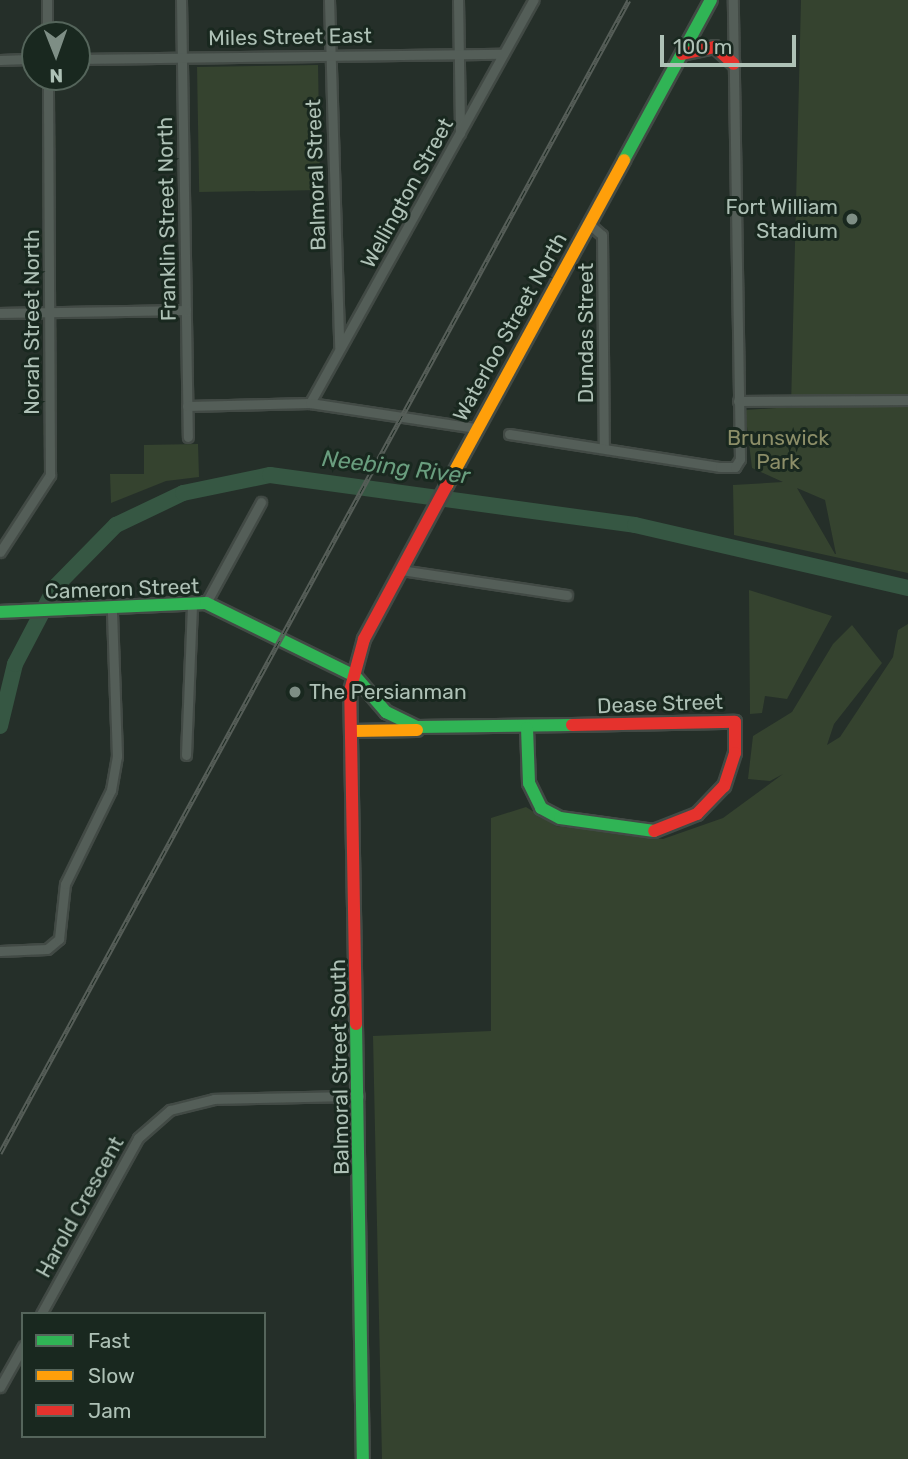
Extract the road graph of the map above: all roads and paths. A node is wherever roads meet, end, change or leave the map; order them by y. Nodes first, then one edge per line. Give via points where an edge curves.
1 (47, 0) edge
2 (181, 0) edge
3 (330, 0) edge
4 (458, 0) edge
5 (533, 0) edge
6 (711, 0) edge
7 (733, 0) edge
8 (47, 21) edge
9 (459, 51) junction
10 (330, 54) junction
11 (503, 54) junction
12 (682, 54) junction
13 (182, 57) junction
14 (91, 58) edge
15 (21, 59) edge
16 (0, 60) edge
17 (734, 64) junction
18 (48, 91) edge
19 (460, 134) junction
20 (588, 223) junction
21 (186, 310) junction
22 (50, 312) junction
23 (0, 313) edge
24 (339, 348) junction
25 (908, 400) edge
26 (738, 401) junction
27 (310, 403) junction
28 (187, 407) junction
29 (477, 428) junction
30 (509, 434) dead end
31 (188, 437) dead end
32 (604, 449) junction
33 (261, 502) dead end
34 (0, 552) edge
35 (401, 570) junction
36 (567, 595) dead end
37 (206, 603) junction
38 (192, 608) junction
39 (112, 611) junction
40 (0, 612) edge
41 (355, 676) junction
42 (527, 728) junction
43 (454, 729) junction
44 (351, 731) junction
45 (186, 755) dead end
46 (0, 951) edge
47 (359, 1096) junction
48 (41, 1312) edge
49 (21, 1350) edge
50 (0, 1387) edge
51 (363, 1459) edge

1 - 8 street
2 - 13 street, Franklin Street North
3 - 10 street, Balmoral Street
4 - 9 street
5 - 11 street, Wellington Street
6 - 12 main road, Waterloo Street North
7 - 17 street
9 - 10 street, Miles Street East
9 - 11 street, Miles Street East
9 - 19 street
10 - 13 street, Miles Street East
10 - 24 street, Balmoral Street
11 - 19 street, Wellington Street
12 - 17 main road via 715,47
12 - 20 main road, Waterloo Street North
13 - 14 street, Miles Street East
13 - 21 street, Franklin Street North
15 - 16 street
17 - 26 street
18 - 22 street, Norah Street North
19 - 24 street, Wellington Street
20 - 29 main road, Waterloo Street North
20 - 32 street, Dundas Street via 602,235
21 - 22 street
21 - 28 street, Franklin Street North
22 - 23 street
22 - 34 street, Norah Street North via 50,475
24 - 27 street, Wellington Street
25 - 26 street
26 - 32 street via 735,467
27 - 28 street
27 - 29 street
28 - 31 street, Franklin Street North
29 - 35 main road, Waterloo Street North
30 - 32 street
33 - 37 street
35 - 36 street
35 - 41 main road, Waterloo Street North via 364,639
37 - 38 main road, Cameron Street
37 - 41 main road, Cameron Street
38 - 39 main road, Cameron Street
38 - 45 street
39 - 40 main road, Cameron Street
39 - 46 street via 114,775 65,884 53,948
41 - 43 main road, Dease Street via 386,712 417,727
41 - 44 main road, Balmoral Street South
42 - 42 main road, Dease Street via 530,783 541,808 560,818 633,830 658,831 697,814 724,786 735,753 735,722
42 - 43 main road, Dease Street
43 - 44 main road
44 - 47 main road, Balmoral Street South
47 - 48 street, Harold Crescent via 214,1099 170,1110 138,1138
47 - 51 main road, Balmoral Street South
49 - 50 street

